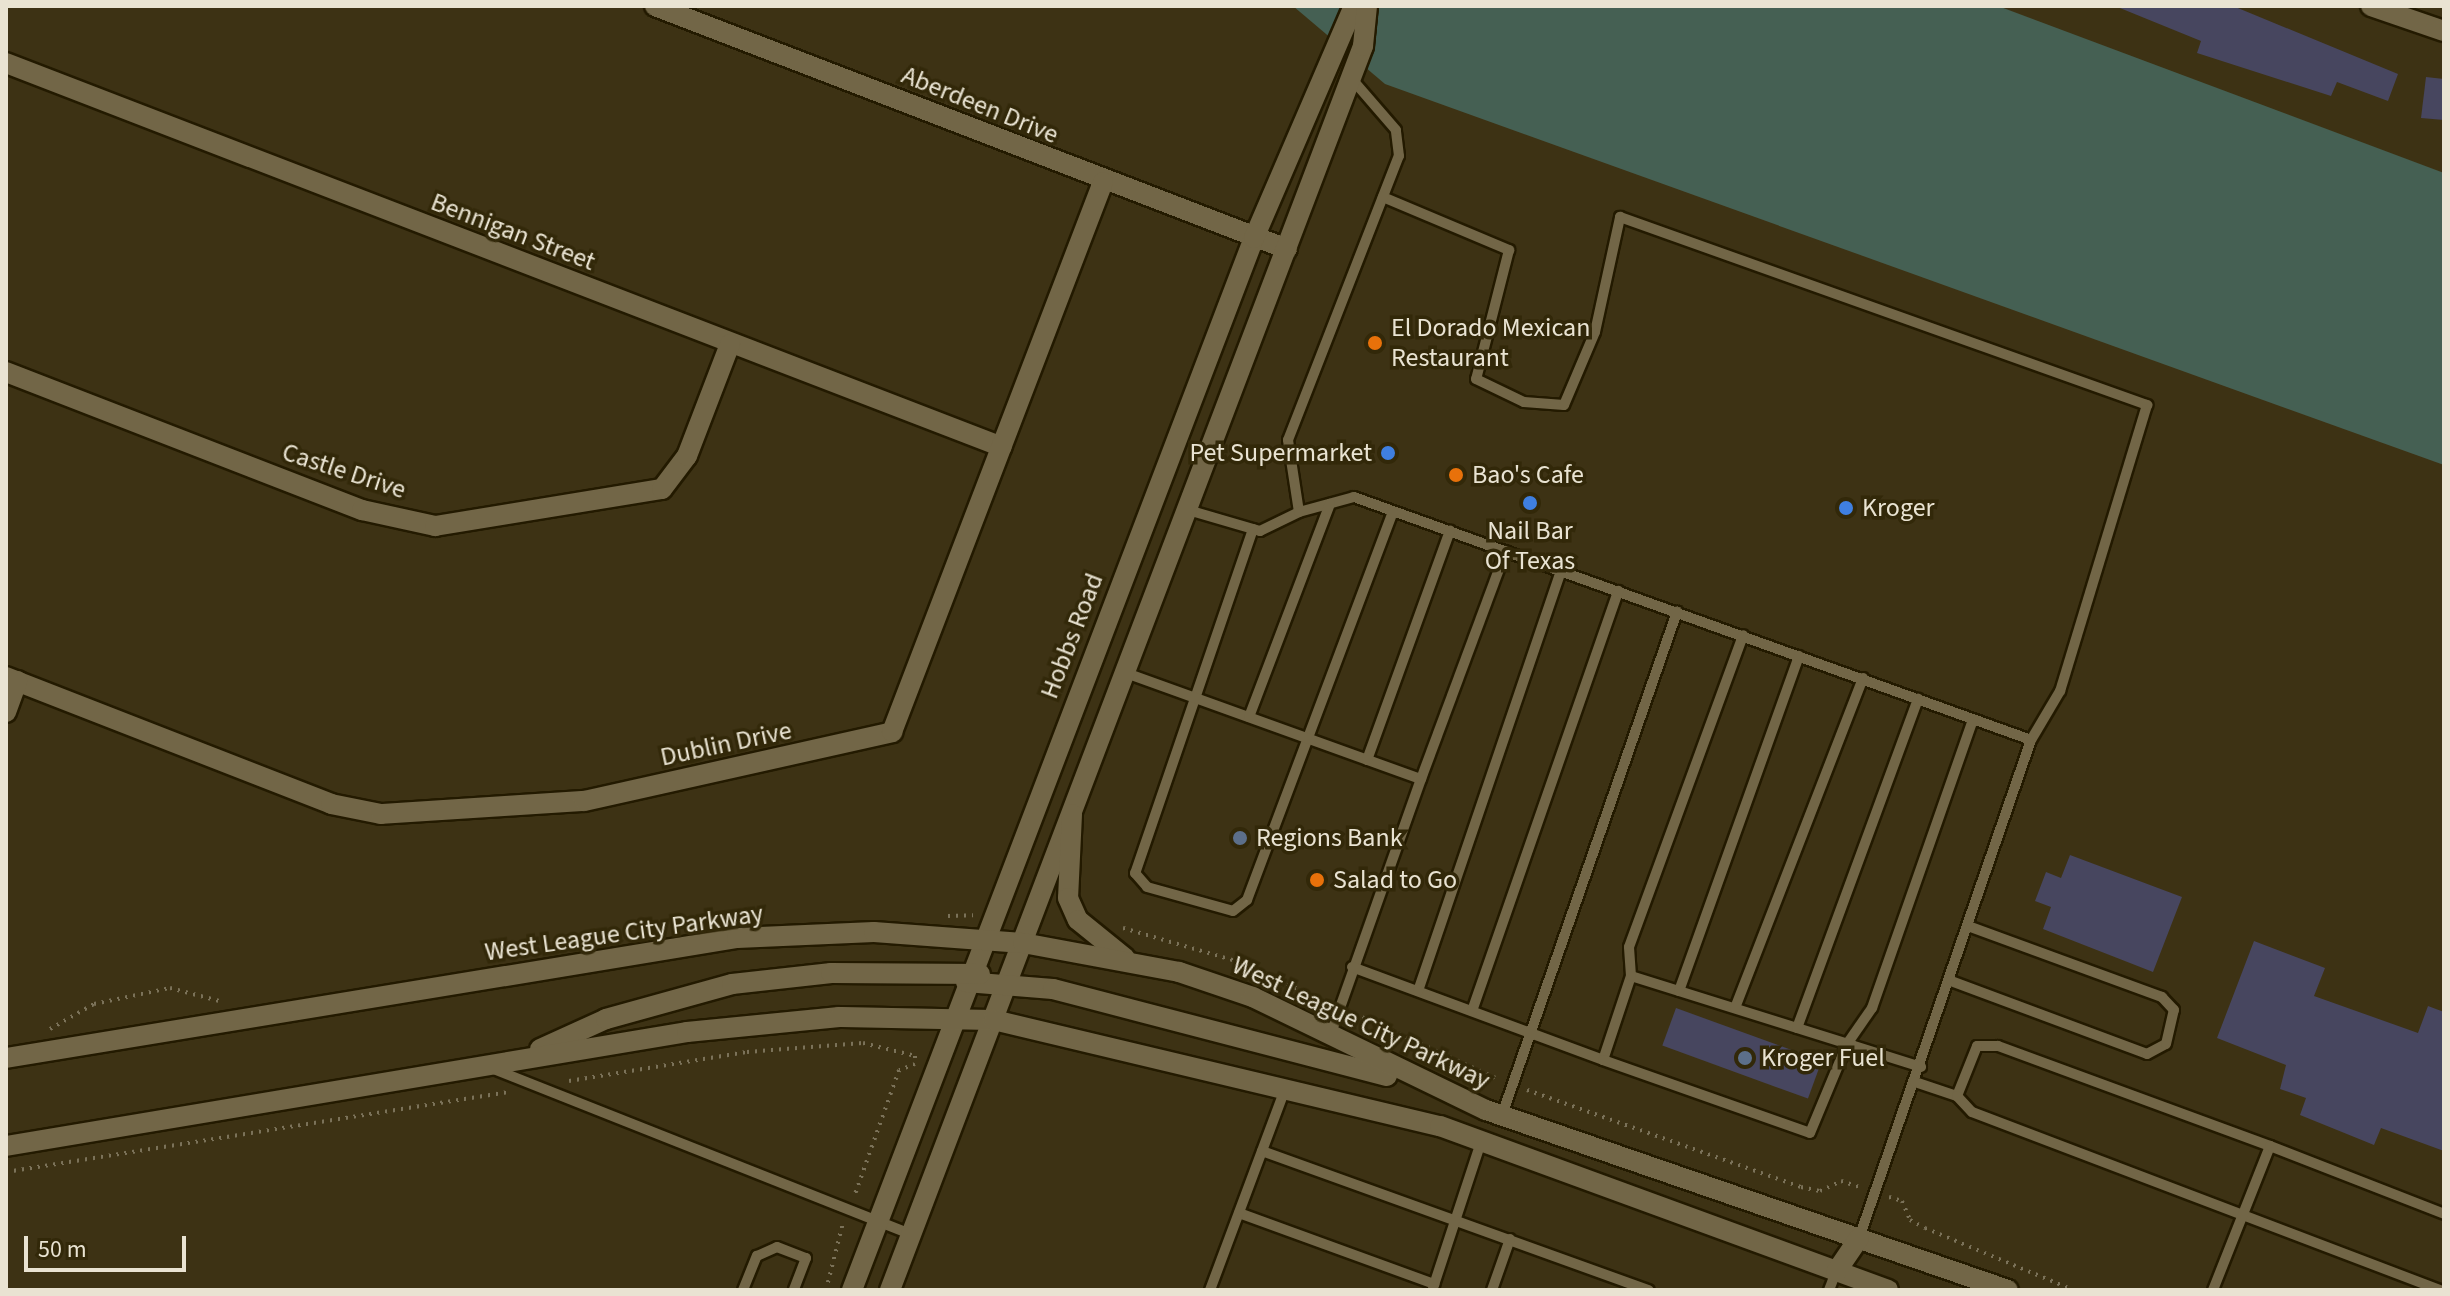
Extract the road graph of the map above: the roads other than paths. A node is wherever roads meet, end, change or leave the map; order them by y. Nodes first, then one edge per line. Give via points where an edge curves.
1 (655, 6) edge
2 (1354, 6) edge
3 (1367, 6) edge
4 (2371, 6) edge
5 (2444, 31) edge
6 (6, 63) edge
7 (1351, 78) junction
8 (1103, 182) junction
9 (1383, 197) junction
10 (1254, 238) junction
11 (1287, 249) junction
12 (730, 344) junction
13 (6, 372) edge
14 (1002, 447) junction
15 (1330, 504) junction
16 (1188, 510) junction
17 (1393, 511) junction
18 (1299, 512) junction
19 (1253, 529) junction
20 (1450, 531) junction
21 (1506, 551) junction
22 (1561, 571) junction
23 (1618, 591) junction
24 (1677, 612) junction
25 (1743, 635) junction
26 (1799, 656) junction
27 (1126, 673) junction
28 (1863, 678) junction
29 (11, 679) edge
30 (1194, 697) junction
31 (1918, 699) junction
32 (6, 712) edge
33 (1249, 717) junction
34 (1973, 719) junction
35 (1309, 739) junction
36 (2031, 740) junction
37 (1367, 760) junction
38 (1421, 779) junction
39 (1072, 814) junction
40 (1971, 927) junction
41 (982, 941) junction
42 (1023, 943) junction
43 (1128, 961) junction
44 (1352, 967) junction
45 (1631, 976) junction
46 (968, 978) junction
47 (1010, 980) junction
48 (1951, 981) junction
49 (1418, 991) junction
50 (1679, 991) junction
51 (1735, 1008) junction
52 (1472, 1011) junction
53 (952, 1017) junction
54 (994, 1020) junction
55 (1797, 1028) junction
56 (1530, 1033) junction
57 (1330, 1037) junction
58 (1847, 1044) junction
59 (6, 1058) edge
60 (1603, 1060) junction
61 (494, 1064) junction
62 (1921, 1067) junction
63 (1915, 1082) junction
64 (1285, 1089) junction
65 (1957, 1096) junction
66 (1494, 1112) junction
67 (1481, 1142) junction
68 (6, 1146) edge
69 (2270, 1146) junction
70 (1262, 1151) junction
71 (1239, 1213) junction
72 (2444, 1214) edge
73 (2243, 1215) junction
74 (1458, 1220) junction
75 (877, 1221) junction
76 (911, 1234) junction
77 (1859, 1238) junction
78 (1510, 1239) junction
79 (1832, 1281) edge
80 (1433, 1287) edge
81 (743, 1290) edge
82 (794, 1290) edge
83 (852, 1290) edge
84 (890, 1290) edge
85 (1210, 1290) edge
86 (1492, 1290) edge
87 (1649, 1290) edge
88 (1888, 1290) edge
89 (2008, 1290) edge
90 (2213, 1290) edge
91 (2440, 1290) edge

1 - 8 street, Aberdeen Drive
2 - 10 street, Hobbs Road
3 - 7 street
4 - 5 street
6 - 12 street, Bennigan Street
7 - 9 lane via 1396,130 1399,156
7 - 11 street
8 - 10 street, Aberdeen Drive
8 - 14 street, Dublin Drive
9 - 18 lane via 1288,440
9 - 36 lane via 1509,250 1476,379 1524,402 1564,405 1595,332 1620,217 2147,405 2060,691
10 - 11 street, Aberdeen Drive
10 - 41 street, Hobbs Road
11 - 16 street
12 - 13 street, Castle Drive via 687,456 662,489 435,526 362,510
12 - 14 street, Bennigan Street
14 - 29 street, Dublin Drive via 892,732 775,762 584,801 381,814 331,804
15 - 17 lane via 1354,497
15 - 18 lane
15 - 33 lane
16 - 19 lane
16 - 27 street
17 - 20 lane
17 - 35 lane
18 - 19 lane
19 - 30 lane
20 - 21 lane
20 - 37 lane
21 - 22 lane
21 - 38 lane
22 - 23 lane
22 - 49 lane
23 - 24 lane
23 - 52 lane
24 - 25 lane
24 - 56 lane
25 - 26 lane
25 - 45 lane via 1629,947
26 - 28 lane
26 - 50 lane
27 - 30 lane
27 - 39 street
28 - 31 lane
28 - 51 lane
29 - 32 street
30 - 33 lane
30 - 35 lane via 1136,866 1147,887 1233,911 1243,906
31 - 34 lane
31 - 55 lane
33 - 35 lane
34 - 36 lane
34 - 58 lane via 1872,1008
35 - 37 lane
36 - 40 lane
37 - 38 lane
38 - 44 lane
39 - 42 street
39 - 43 street via 1068,898 1078,920
40 - 48 lane
40 - 48 lane via 2162,997 2174,1010 2166,1044 2147,1054
41 - 42 street, West League City Parkway
41 - 46 street, Hobbs Road
41 - 59 street, West League City Parkway via 874,932 737,938
42 - 43 street, West League City Parkway
42 - 47 street
43 - 57 street, West League City Parkway via 1253,997
44 - 49 lane
44 - 57 lane
45 - 50 lane
45 - 60 lane
46 - 47 street
46 - 53 street, Hobbs Road
46 - 61 street via 831,973 732,984 606,1019
47 - 54 street
47 - 66 street via 1338,1060
48 - 62 lane
49 - 52 lane
50 - 51 lane
51 - 55 lane
52 - 56 lane
53 - 54 street
53 - 61 street via 839,1017 687,1032
53 - 75 street, Hobbs Road
54 - 64 street
54 - 76 street
55 - 58 lane
56 - 60 lane
56 - 66 lane
57 - 66 street, West League City Parkway
58 - 60 lane via 1810,1133
58 - 62 lane
61 - 68 street
61 - 75 lane via 538,1087
62 - 63 lane
63 - 65 lane
63 - 77 lane
64 - 67 street
64 - 70 lane
65 - 69 lane via 1977,1046 1998,1046
65 - 73 lane via 1972,1112
66 - 77 street, West League City Parkway
67 - 74 lane
67 - 79 street
69 - 72 lane
69 - 73 lane
70 - 71 lane
70 - 74 lane
71 - 80 lane
71 - 85 lane
73 - 90 lane
73 - 91 lane
74 - 78 lane
74 - 80 lane
75 - 76 lane
75 - 83 street, Hobbs Road
76 - 84 street
77 - 79 street
77 - 89 street, West League City Parkway
78 - 86 lane
78 - 87 lane
79 - 88 street
81 - 82 lane via 757,1256 777,1247 806,1258

